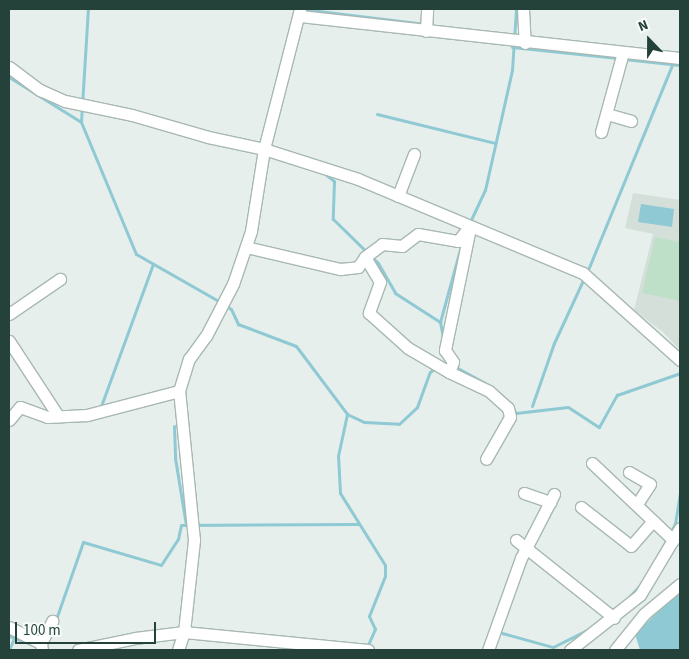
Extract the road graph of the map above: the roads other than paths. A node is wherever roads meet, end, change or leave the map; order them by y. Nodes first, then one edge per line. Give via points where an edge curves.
1 (427, 9) edge
2 (523, 9) edge
3 (300, 12) edge
4 (426, 31) junction
5 (525, 43) junction
6 (622, 57) junction
7 (680, 58) edge
8 (9, 67) edge
9 (607, 114) junction
10 (631, 121) dead end
11 (601, 132) dead end
12 (264, 149) junction
13 (414, 154) dead end
14 (398, 196) junction
15 (469, 227) junction
16 (246, 246) junction
17 (365, 257) junction
18 (60, 279) dead end
19 (9, 314) edge
20 (9, 341) edge
21 (680, 360) edge
22 (449, 372) junction
23 (179, 391) junction
24 (57, 413) junction
25 (9, 420) edge
26 (486, 459) dead end
27 (592, 463) dead end
28 (629, 472) dead end
29 (524, 493) dead end
30 (637, 504) junction
31 (581, 507) dead end
32 (653, 521) junction
33 (680, 528) edge
34 (669, 537) junction
35 (516, 540) dead end
36 (526, 548) junction
37 (680, 584) edge
38 (610, 615) junction
39 (52, 621) dead end
40 (9, 627) edge
41 (184, 632) junction
42 (41, 646) edge
43 (78, 650) edge
44 (178, 650) edge
45 (368, 650) edge
46 (488, 650) edge
47 (570, 650) edge
48 (615, 650) edge

1 - 4 street
2 - 5 street
3 - 4 street
3 - 12 street
4 - 5 street
5 - 6 street
6 - 7 street
6 - 9 street
8 - 12 street via 40,90 64,101
9 - 10 street
9 - 11 street
12 - 14 street via 358,179
12 - 16 street
13 - 14 street
14 - 15 street
15 - 17 street via 458,242 418,234 402,246 382,244
15 - 21 street via 585,275
15 - 22 street via 445,350 453,362
16 - 17 street via 340,268 358,267
16 - 23 street via 233,284 206,336 189,359
17 - 22 street via 380,282 369,313 408,348
18 - 19 street
20 - 24 street
22 - 26 street via 489,391 508,408 510,417
23 - 24 street via 87,415
23 - 41 street via 194,540
24 - 25 street via 47,417 20,407
27 - 30 street
28 - 30 street via 650,484
29 - 36 street via 552,498
30 - 32 street
31 - 32 street via 631,546
32 - 34 street
33 - 34 street
34 - 38 street via 640,594
35 - 36 street
36 - 38 street
36 - 46 street
37 - 48 street via 644,614
38 - 47 street
39 - 42 street
40 - 42 street
41 - 43 street
41 - 44 street
41 - 45 street

